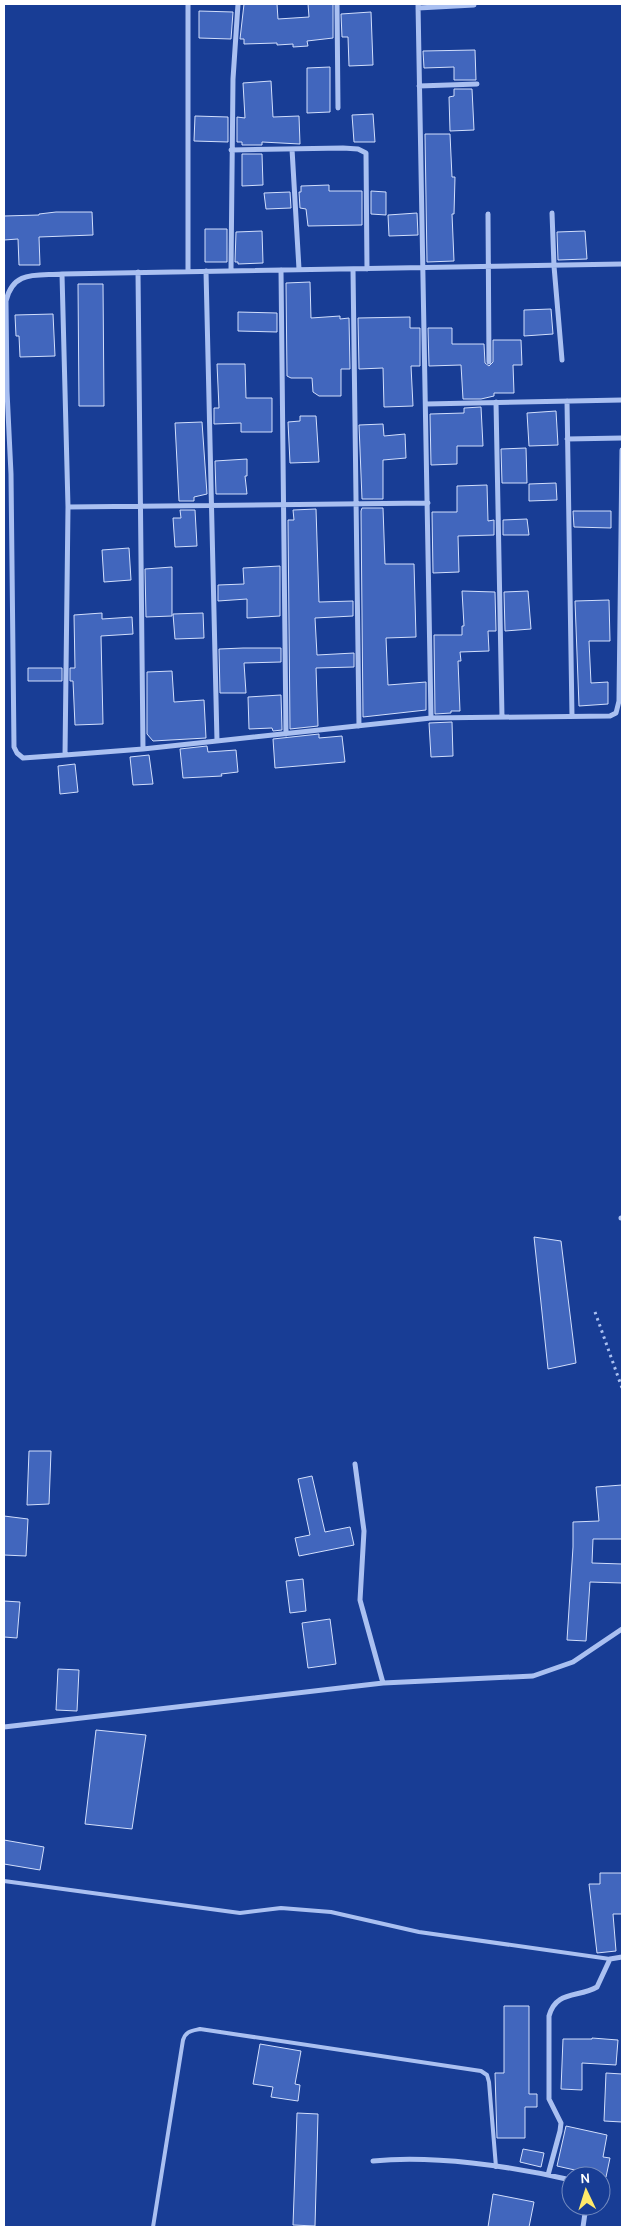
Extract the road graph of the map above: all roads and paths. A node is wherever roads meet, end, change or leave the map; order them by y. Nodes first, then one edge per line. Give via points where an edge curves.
1 (188, 4) edge
2 (238, 4) edge
3 (337, 4) edge
4 (474, 5) dead end
5 (418, 6) edge
6 (477, 84) dead end
7 (419, 86) junction
8 (338, 108) dead end
9 (292, 149) junction
10 (231, 150) junction
11 (552, 213) dead end
12 (488, 214) dead end
13 (622, 264) edge
14 (488, 266) junction
15 (554, 266) junction
16 (422, 268) junction
17 (299, 269) junction
18 (353, 269) junction
19 (367, 269) junction
20 (231, 270) junction
21 (281, 270) junction
22 (188, 271) junction
23 (206, 271) junction
24 (138, 272) junction
25 (62, 274) junction
26 (562, 360) dead end
27 (489, 362) dead end
28 (622, 400) edge
29 (566, 401) junction
30 (496, 402) junction
31 (426, 404) junction
32 (622, 438) edge
33 (567, 439) junction
34 (622, 450) edge
35 (428, 503) junction
36 (356, 504) junction
37 (283, 505) junction
38 (141, 506) junction
39 (211, 506) junction
40 (68, 507) junction
41 (572, 716) junction
42 (502, 717) junction
43 (431, 718) junction
44 (359, 726) junction
45 (286, 734) junction
46 (216, 741) junction
47 (143, 749) junction
48 (65, 755) junction
49 (596, 1312) dead end
50 (622, 1388) edge
51 (355, 1464) dead end
52 (622, 1629) edge
53 (383, 1683) junction
54 (4, 1727) edge
55 (4, 1881) edge
56 (622, 1956) edge
57 (610, 1959) junction
58 (373, 2161) dead end
59 (496, 2167) junction
60 (548, 2175) junction
61 (561, 2178) edge
62 (153, 2227) edge

1 - 22 street
2 - 10 street
3 - 8 street
4 - 5 street
5 - 7 street
6 - 7 street
7 - 16 street
9 - 10 street
9 - 17 street
9 - 19 street via 343,148 366,153
10 - 20 street
11 - 15 street
12 - 14 street
13 - 15 street
14 - 15 street
14 - 16 street
14 - 27 street
15 - 26 street
16 - 19 street
16 - 31 street
17 - 18 street
17 - 21 street
18 - 19 street
18 - 36 street
20 - 21 street
20 - 23 street
21 - 37 street
22 - 23 street
22 - 24 street
23 - 39 street
24 - 25 street
24 - 38 street
25 - 40 street
25 - 48 street via 17,280 9,288 6,301 12,474 14,747 22,758
28 - 29 street
29 - 30 street
29 - 33 street
30 - 31 street
30 - 42 street
31 - 35 street
32 - 33 street
33 - 41 street
34 - 41 street via 618,708 610,716
35 - 36 street
35 - 43 street
36 - 37 street
36 - 44 street
37 - 39 street
37 - 45 street
38 - 39 street
38 - 40 street
38 - 47 street
39 - 46 street
40 - 48 street
41 - 42 street
42 - 43 street
43 - 44 street
44 - 45 street
45 - 46 street
46 - 47 street
47 - 48 street
49 - 50 path
51 - 53 street via 364,1531 360,1600
52 - 53 street via 573,1662 533,1676
53 - 54 street
55 - 57 lane via 240,1913 281,1908 332,1912 419,1932
56 - 57 street
57 - 60 street via 597,1987 555,2002 549,2016 549,2099 560,2123 560,2131
58 - 59 street via 412,2158
59 - 60 street
59 - 62 lane via 489,2082 481,2071 200,2029 185,2034 182,2040
60 - 61 street

